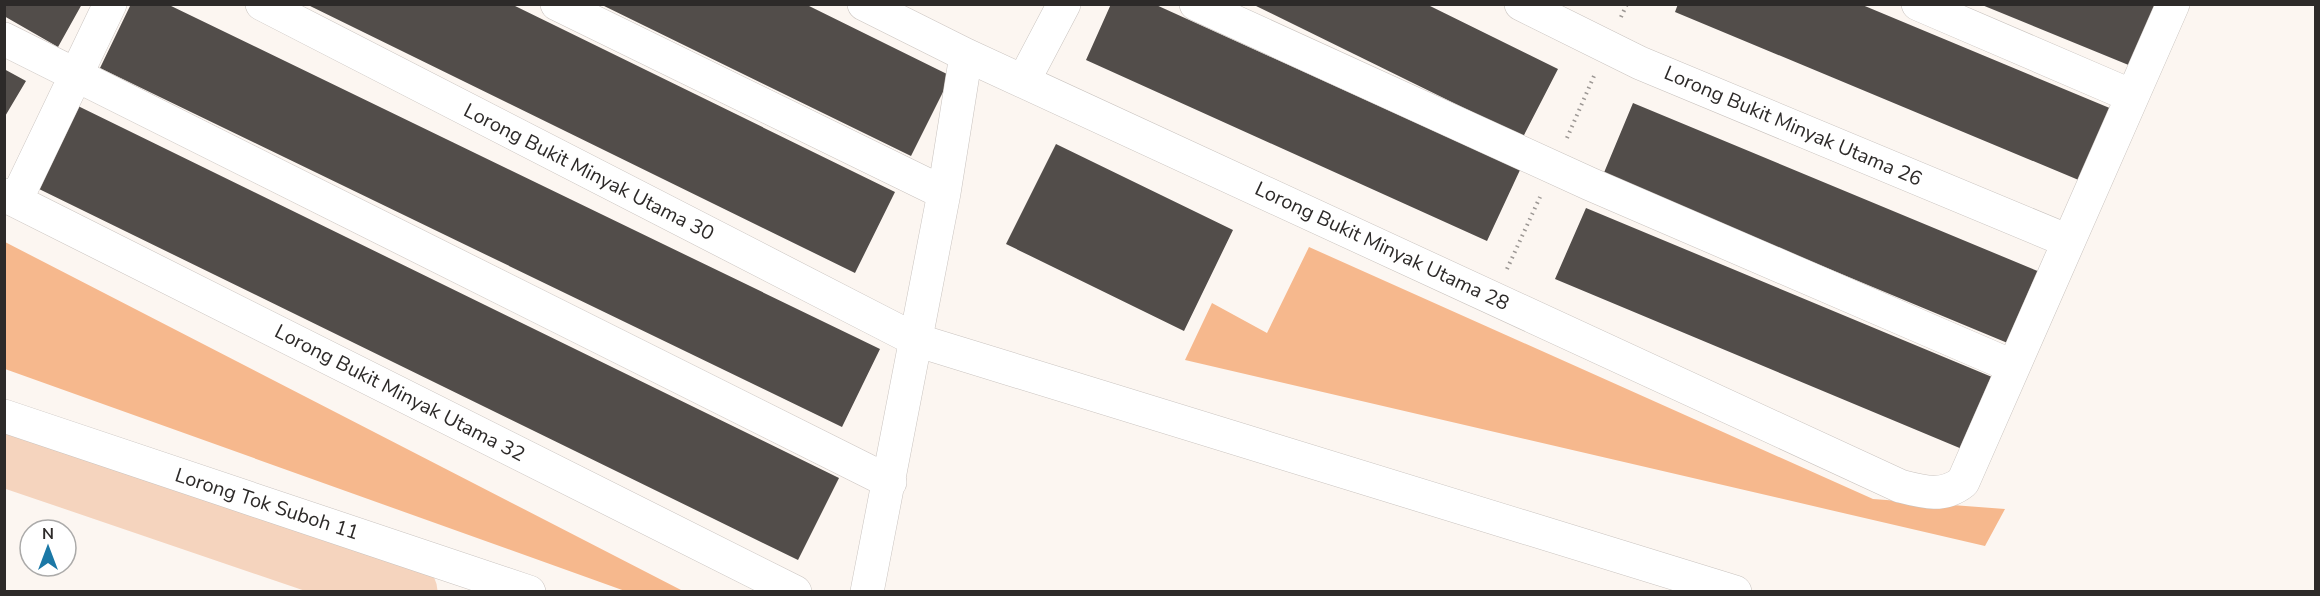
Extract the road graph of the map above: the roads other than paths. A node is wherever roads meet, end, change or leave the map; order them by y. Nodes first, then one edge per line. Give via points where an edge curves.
1 (110, 4) edge
2 (262, 4) edge
3 (556, 4) edge
4 (864, 4) edge
5 (1064, 4) edge
6 (1196, 4) edge
7 (1521, 4) edge
8 (1917, 4) edge
9 (2173, 4) edge
10 (4, 39) edge
11 (966, 55) junction
12 (75, 76) junction
13 (1024, 80) junction
14 (2132, 96) junction
15 (944, 193) junction
16 (10, 197) edge
17 (2068, 241) junction
18 (916, 340) junction
19 (2012, 366) junction
20 (4, 416) edge
21 (890, 482) junction
22 (529, 591) edge
23 (795, 591) edge
24 (867, 591) edge
25 (1736, 591) edge

1 - 12 street
2 - 18 street, Lorong Bukit Minyak Utama 30
3 - 15 street
4 - 11 street, Lorong Bukit Minyak Utama 28
5 - 13 street
6 - 19 street via 1590,184
7 - 17 street, Lorong Bukit Minyak Utama 26 via 1640,63
8 - 14 street
9 - 14 street, Lorong Bukit Minyak Utama 28
10 - 12 street
11 - 13 street, Lorong Bukit Minyak Utama 28
11 - 15 street
12 - 16 street
12 - 21 street
13 - 19 street, Lorong Bukit Minyak Utama 28 via 1900,486 1940,493 1963,482
14 - 17 street, Lorong Bukit Minyak Utama 28
15 - 18 street
16 - 23 street, Lorong Bukit Minyak Utama 32
17 - 19 street, Lorong Bukit Minyak Utama 28
18 - 21 street
18 - 25 street, Lorong Bukit Minyak Utama 30
20 - 22 street, Lorong Tok Suboh 11
21 - 24 street

